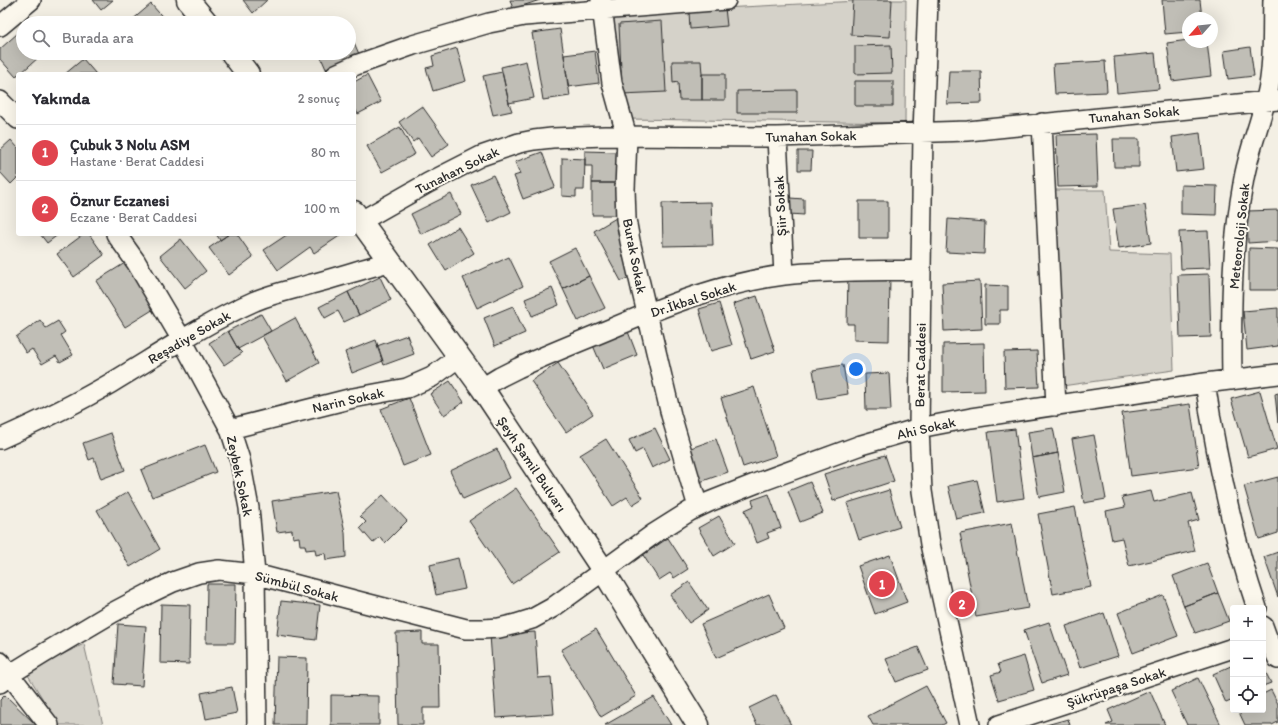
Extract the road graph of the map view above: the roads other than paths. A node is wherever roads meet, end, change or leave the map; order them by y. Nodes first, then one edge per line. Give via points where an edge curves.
1 (31, 0) edge
2 (188, 0) edge
3 (726, 0) edge
4 (928, 0) edge
5 (1273, 0) edge
6 (602, 5) edge
7 (201, 16) edge
8 (0, 26) edge
9 (237, 60) edge
10 (246, 72) edge
11 (340, 72) edge
12 (0, 101) edge
13 (1272, 101) edge
14 (16, 117) edge
15 (1042, 123) junction
16 (923, 133) junction
17 (627, 136) junction
18 (777, 137) junction
19 (357, 217) edge
20 (117, 236) edge
21 (389, 262) junction
22 (921, 270) junction
23 (784, 276) junction
24 (647, 314) junction
25 (182, 340) junction
26 (460, 357) junction
27 (1278, 374) edge
28 (1232, 380) junction
29 (1205, 384) junction
30 (482, 388) junction
31 (1056, 406) junction
32 (919, 428) junction
33 (230, 429) junction
34 (0, 439) edge
35 (698, 507) junction
36 (603, 570) junction
37 (255, 574) junction
38 (1256, 605) edge
39 (1268, 634) edge
40 (1230, 649) edge
41 (1278, 659) edge
42 (3, 673) edge
43 (49, 725) edge
44 (258, 725) edge
45 (698, 725) edge
46 (970, 725) edge
47 (999, 725) edge

1 - 8 street
2 - 7 main road
3 - 6 street
4 - 16 street, Berat Caddesi
5 - 13 street, Meteoroloji Sokak via 1270,84
6 - 11 street via 489,23 407,47
6 - 17 street, Burak Sokak via 612,83
9 - 10 main road
12 - 14 street
13 - 15 street, Tunahan Sokak
13 - 28 street, Meteoroloji Sokak via 1243,183 1237,222 1233,275
15 - 16 street, Tunahan Sokak
15 - 31 street
16 - 18 street, Tunahan Sokak
16 - 22 street, Berat Caddesi
17 - 18 street, Tunahan Sokak
17 - 19 street, Tunahan Sokak via 552,138 505,147 481,156
17 - 24 street, Burak Sokak via 626,219
18 - 23 street, Şiir Sokak
19 - 21 main road, Şeyh Şamil Bulvarı
20 - 25 street, Zeybek Sokak via 136,262
21 - 25 street, Reşadiye Sokak via 256,301
21 - 26 main road, Şeyh Şamil Bulvarı
22 - 23 street, Dr.İkbal Sokak via 818,272
22 - 32 street, Berat Caddesi
23 - 24 street, Dr.İkbal Sokak via 730,286 691,297
24 - 30 street, Dr.İkbal Sokak via 518,368
24 - 35 street, Burak Sokak via 671,415
25 - 33 street, Zeybek Sokak
25 - 34 street, Reşadiye Sokak via 75,404
26 - 30 main road, Şeyh Şamil Bulvarı
26 - 33 street, Narin Sokak via 432,377 407,388 353,398
27 - 28 street, Ahi Sokak
28 - 29 street, Ahi Sokak
29 - 31 street, Ahi Sokak
29 - 38 street via 1213,438 1227,501
30 - 36 main road, Şeyh Şamil Bulvarı
31 - 32 street, Ahi Sokak
32 - 35 street, Ahi Sokak via 861,445
32 - 46 street, Berat Caddesi via 922,491 930,544
33 - 37 street, Zeybek Sokak via 240,460 249,508
35 - 36 street, Ahi Sokak via 654,532
36 - 37 street, Sümbül Sokak via 552,608 532,619 483,629 466,628
36 - 45 main road, Şeyh Şamil Bulvarı
37 - 42 street, Sümbül Sokak via 219,570 199,573 173,582
37 - 44 street, Zeybek Sokak
39 - 41 street
40 - 47 street, Şükrüpaşa Sokak
42 - 43 street

